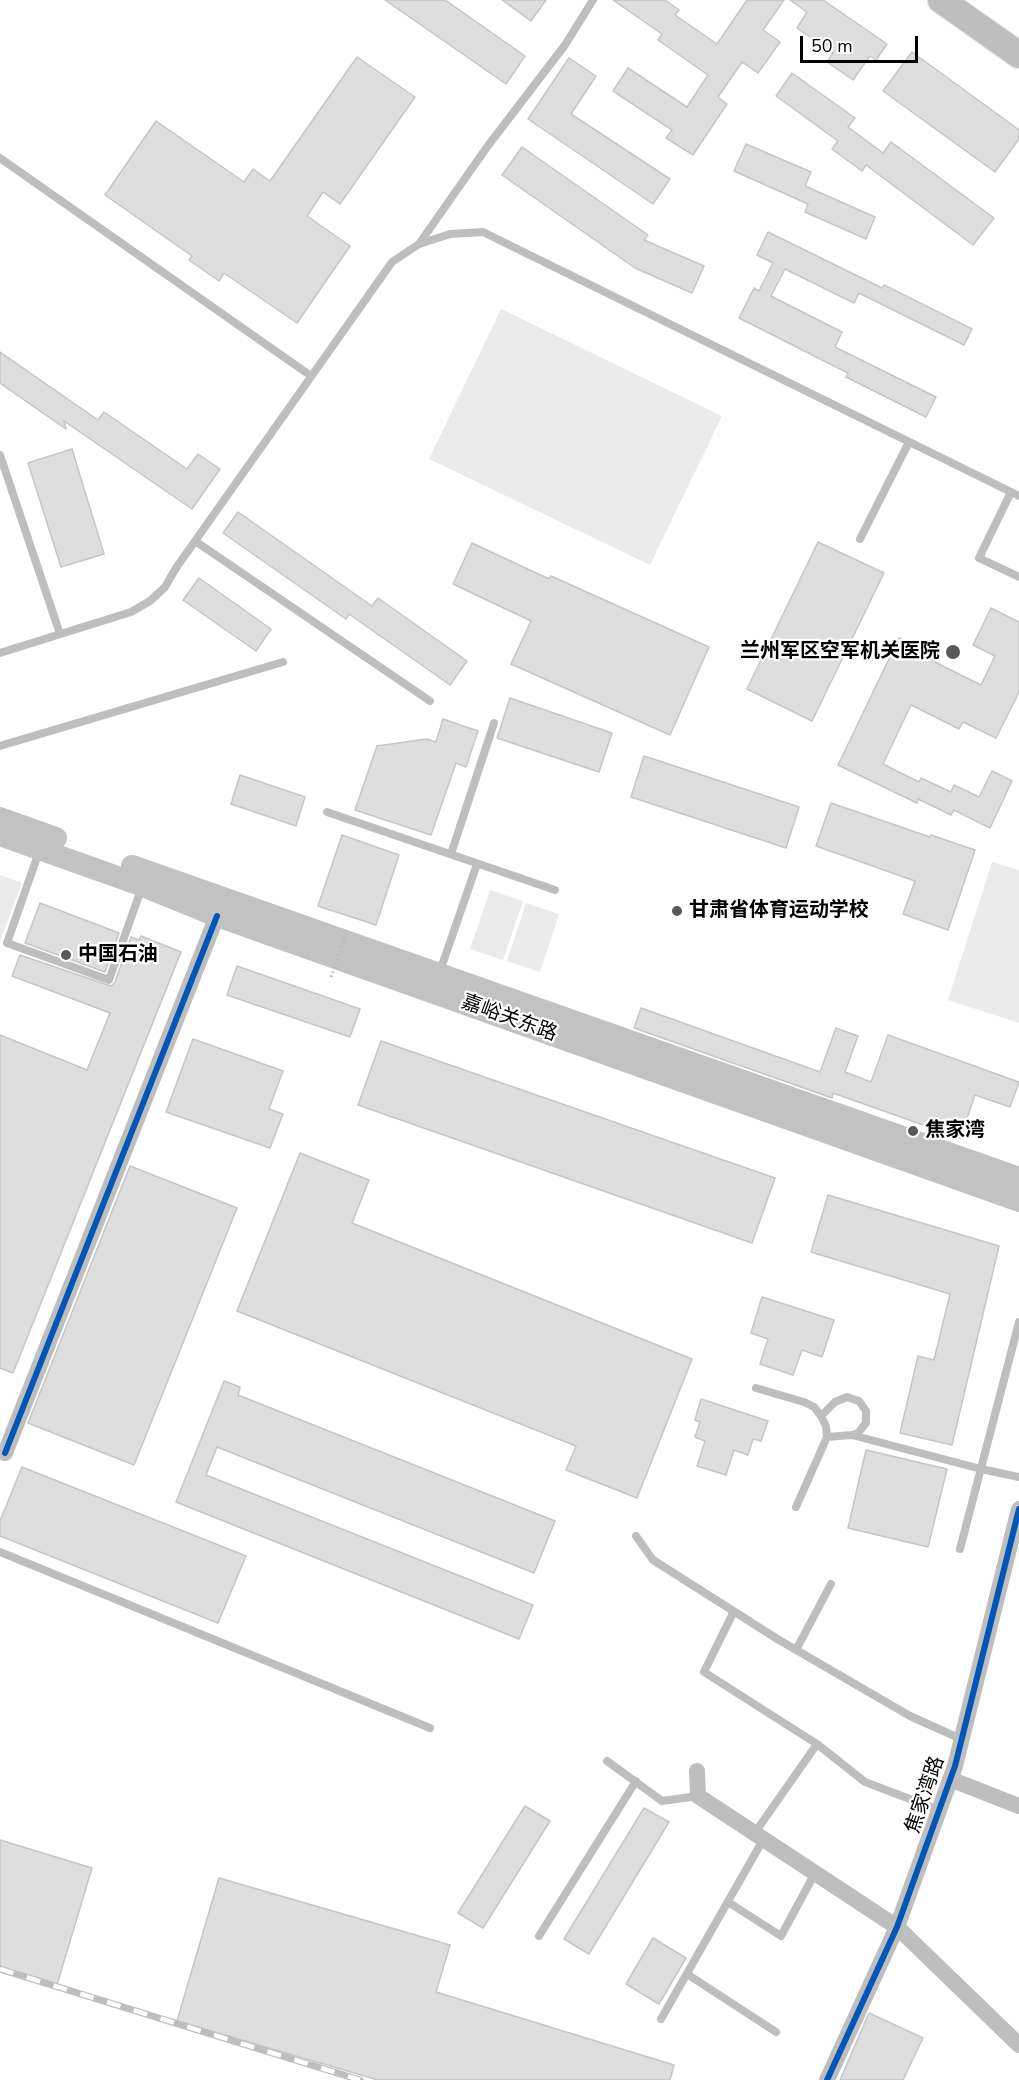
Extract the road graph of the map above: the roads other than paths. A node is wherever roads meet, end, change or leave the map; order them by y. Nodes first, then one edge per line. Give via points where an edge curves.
1 (593, 0) edge
2 (960, 3) edge
3 (1019, 35) edge
4 (1019, 56) edge
5 (0, 158) edge
6 (419, 244) junction
7 (311, 376) junction
8 (909, 442) junction
9 (0, 455) edge
10 (1015, 494) edge
11 (860, 539) dead end
12 (195, 541) junction
13 (1019, 577) edge
14 (60, 634) junction
15 (0, 653) edge
16 (283, 662) dead end
17 (430, 701) dead end
18 (494, 723) dead end
19 (0, 746) edge
20 (327, 812) dead end
21 (0, 818) edge
22 (0, 835) edge
23 (42, 842) junction
24 (451, 854) junction
25 (477, 864) junction
26 (145, 879) junction
27 (555, 890) dead end
28 (217, 916) junction
29 (439, 974) junction
30 (1019, 1178) edge
31 (1019, 1201) edge
32 (1019, 1322) edge
33 (756, 1388) dead end
34 (822, 1416) junction
35 (852, 1436) junction
36 (827, 1437) junction
37 (3, 1456) dead end
38 (981, 1469) junction
39 (1019, 1477) edge
40 (796, 1507) dead end
41 (1019, 1509) edge
42 (636, 1536) dead end
43 (960, 1549) dead end
44 (0, 1552) edge
45 (831, 1584) dead end
46 (734, 1611) junction
47 (796, 1650) junction
48 (430, 1728) dead end
49 (961, 1739) junction
50 (817, 1744) junction
51 (607, 1761) dead end
52 (697, 1771) dead end
53 (950, 1779) junction
54 (636, 1781) junction
55 (698, 1796) junction
56 (1019, 1806) edge
57 (939, 1810) junction
58 (758, 1837) junction
59 (815, 1873) junction
60 (728, 1902) junction
61 (897, 1927) junction
62 (538, 1936) dead end
63 (687, 1974) junction
64 (661, 2019) dead end
65 (776, 2032) dead end
66 (1019, 2045) edge
67 (827, 2080) edge

1 - 6 lane via 565,45
2 - 3 main road
2 - 4 main road
5 - 7 lane
6 - 7 lane via 392,262
6 - 8 lane via 450,234 483,232
7 - 12 lane
8 - 10 lane
8 - 11 lane
9 - 14 lane
10 - 13 lane via 980,558
12 - 14 lane via 165,587 150,602 131,612
12 - 17 lane
14 - 15 lane
16 - 19 lane
18 - 24 lane
20 - 24 lane
21 - 23 main road, 嘉峪关东路
22 - 23 main road, 嘉峪关东路
23 - 26 main road, 嘉峪关东路
23 - 26 lane via 7,943 110,980
24 - 25 lane
25 - 27 lane
25 - 29 lane
26 - 28 main road, 嘉峪关东路
26 - 29 main road, 嘉峪关东路
28 - 31 main road, 嘉峪关东路
28 - 37 street
29 - 30 main road, 嘉峪关东路
32 - 38 lane
33 - 34 lane via 804,1401
34 - 35 lane via 841,1398 859,1401 867,1417 863,1429
34 - 36 lane
35 - 36 lane
35 - 38 lane
36 - 40 lane
38 - 39 lane
38 - 43 lane
41 - 49 street, 焦家湾路
42 - 46 lane via 653,1560
44 - 48 lane
45 - 47 lane
46 - 47 lane
46 - 50 lane via 704,1672
47 - 49 lane via 910,1716
49 - 53 street, 焦家湾路
50 - 57 lane via 866,1782
50 - 58 lane
51 - 54 lane
52 - 55 street
53 - 56 street
53 - 57 street, 焦家湾路
54 - 55 lane via 662,1801
54 - 62 lane
55 - 58 street
57 - 61 street, 焦家湾路
58 - 59 street
58 - 60 lane
59 - 60 lane via 781,1936
59 - 61 street
60 - 63 lane
61 - 66 street
61 - 67 street, 焦家湾路
63 - 64 lane
63 - 65 lane

